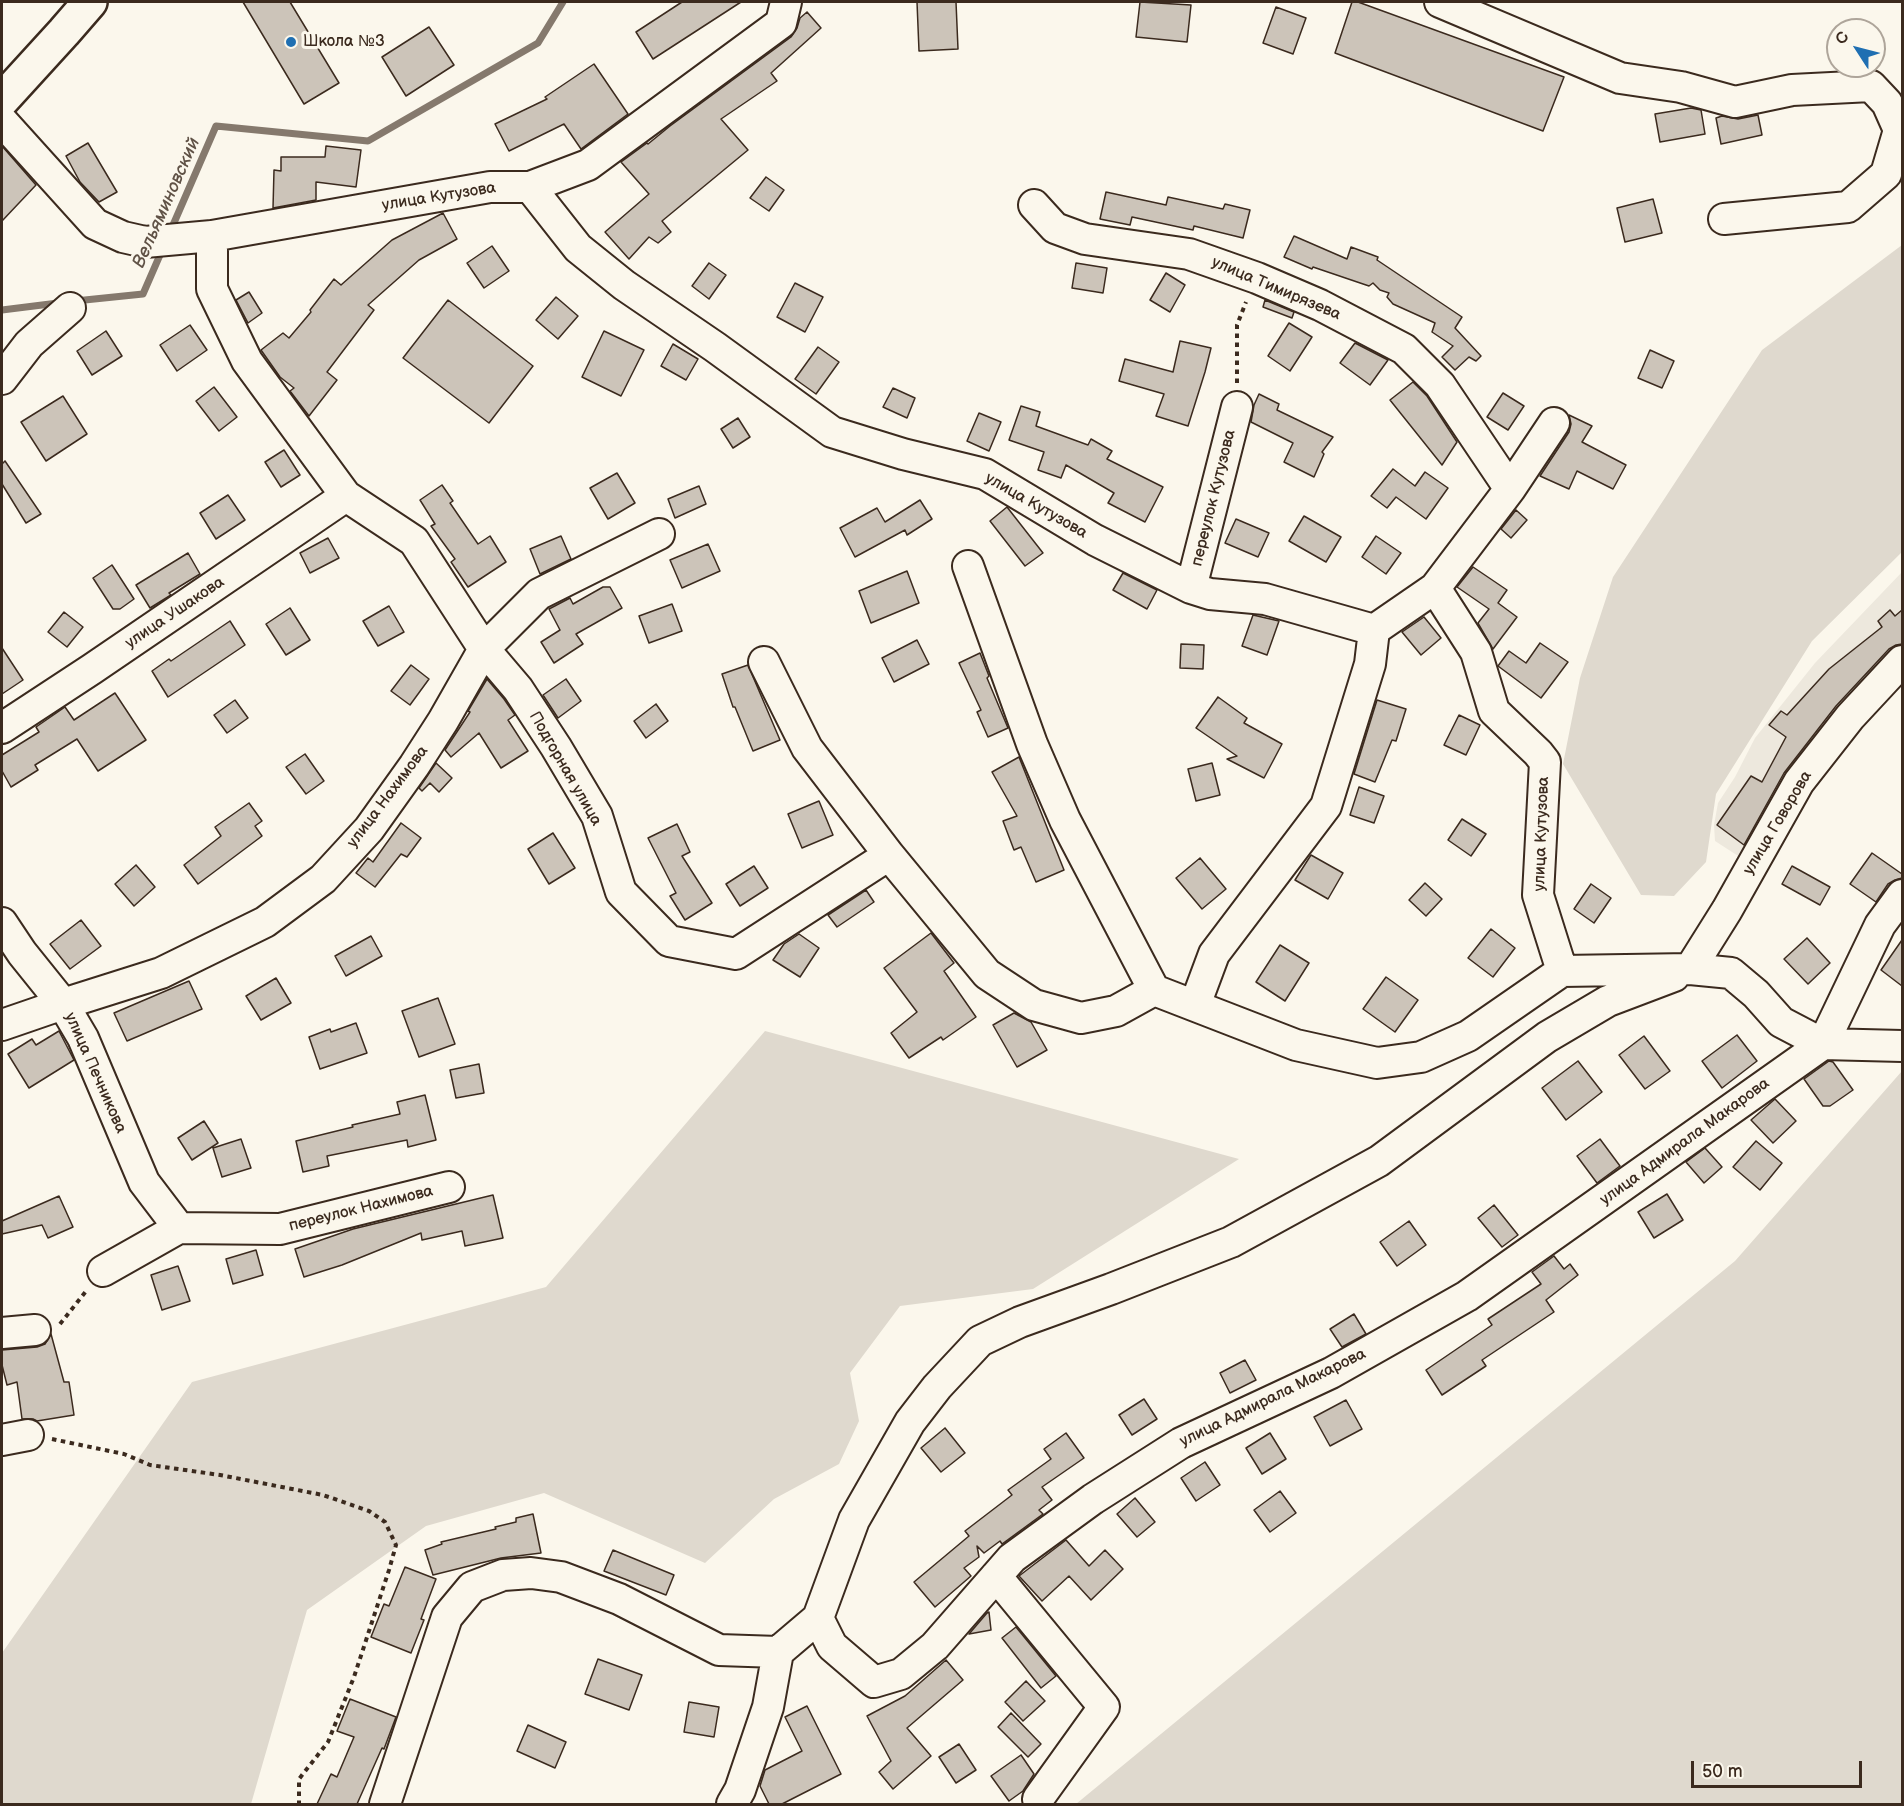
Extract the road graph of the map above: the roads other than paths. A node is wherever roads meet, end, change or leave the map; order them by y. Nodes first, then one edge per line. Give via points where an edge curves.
1 (90, 2) edge
2 (786, 2) edge
3 (1440, 2) edge
4 (2, 100) edge
5 (2, 122) edge
6 (530, 187) junction
7 (1034, 205) dead end
8 (1724, 219) dead end
9 (212, 236) junction
10 (70, 308) dead end
11 (2, 379) edge
12 (1237, 407) road end
13 (1554, 423) dead end
14 (1510, 489) junction
15 (346, 496) junction
16 (659, 534) dead end
17 (968, 566) dead end
18 (1191, 588) junction
19 (1435, 588) junction
20 (1374, 630) junction
21 (484, 649) junction
22 (1902, 660) edge
23 (764, 662) dead end
24 (2, 728) edge
25 (889, 855) junction
26 (1902, 895) edge
27 (2, 923) edge
28 (1690, 969) junction
29 (1562, 971) junction
30 (1154, 990) junction
31 (63, 1004) junction
32 (1195, 1005) junction
33 (2, 1025) edge
34 (1823, 1044) junction
35 (1902, 1046) edge
36 (449, 1187) dead end
37 (179, 1228) junction
38 (103, 1271) road end
39 (35, 1330) road end
40 (2, 1333) edge
41 (996, 1576) junction
42 (818, 1618) junction
43 (778, 1652) junction
44 (1038, 1799) dead end
45 (385, 1804) edge
46 (732, 1804) edge

1 - 4 highway
2 - 6 street via 781,23 588,165
3 - 8 street via 1620,78 1681,87 1735,102 1792,90 1871,86 1887,103 1899,130 1886,174 1848,207
5 - 9 street, улица Кутузова via 94,224 145,242
6 - 9 street, улица Кутузова via 490,187
6 - 18 street, улица Кутузова via 578,248 832,432 985,474 1095,540
7 - 14 street, улица Тимирязева via 1055,228 1084,239 1189,254 1320,305 1404,349 1440,385
9 - 15 street, Подгорная улица via 212,289 247,361
10 - 11 street via 29,344
12 - 18 street, переулок Кутузова
13 - 14 street
14 - 19 street
15 - 21 street, Подгорная улица via 414,541
15 - 24 street, улица Ушакова
16 - 21 street, улица Нахимова via 539,594
17 - 30 street via 1032,744 1065,820
18 - 20 street, улица Кутузова via 1210,594 1265,599
19 - 20 street
19 - 29 street, улица Кутузова via 1476,652 1494,711 1545,762 1538,895
20 - 32 street via 1370,664 1326,806 1214,954
21 - 25 street, Подгорная улица via 518,690 597,816 621,892 669,941 736,954
21 - 31 street, улица Нахимова via 414,766 369,829 323,879 264,922 161,973
22 - 28 street, улица Говорова via 1799,782
23 - 25 street via 807,748
25 - 30 street via 987,974 1034,1005 1081,1018 1116,1011
26 - 34 street via 1880,925
27 - 31 street, улица Печникова
28 - 29 street
28 - 34 street via 1731,973 1781,1023
28 - 42 street via 1608,1001 1547,1037 1379,1161 1231,1242 980,1341 910,1422 854,1520
29 - 32 street via 1468,1036 1422,1057 1377,1064 1296,1046
30 - 32 street
31 - 33 street, улица Нахимова
31 - 37 street, улица Печникова via 83,1038 144,1182
34 - 35 street
34 - 41 street, улица Адмирала Макарова via 1467,1296 1331,1373 1181,1443 1012,1557
36 - 37 street, переулок Нахимова via 280,1229
37 - 38 street
39 - 40 street
41 - 42 street, улица Адмирала Макарова via 935,1646 901,1674 874,1682 832,1646
41 - 44 street via 1104,1707
42 - 43 street
43 - 45 street via 719,1650 619,1599 561,1577 503,1575 471,1587 447,1617
43 - 46 street via 768,1707

